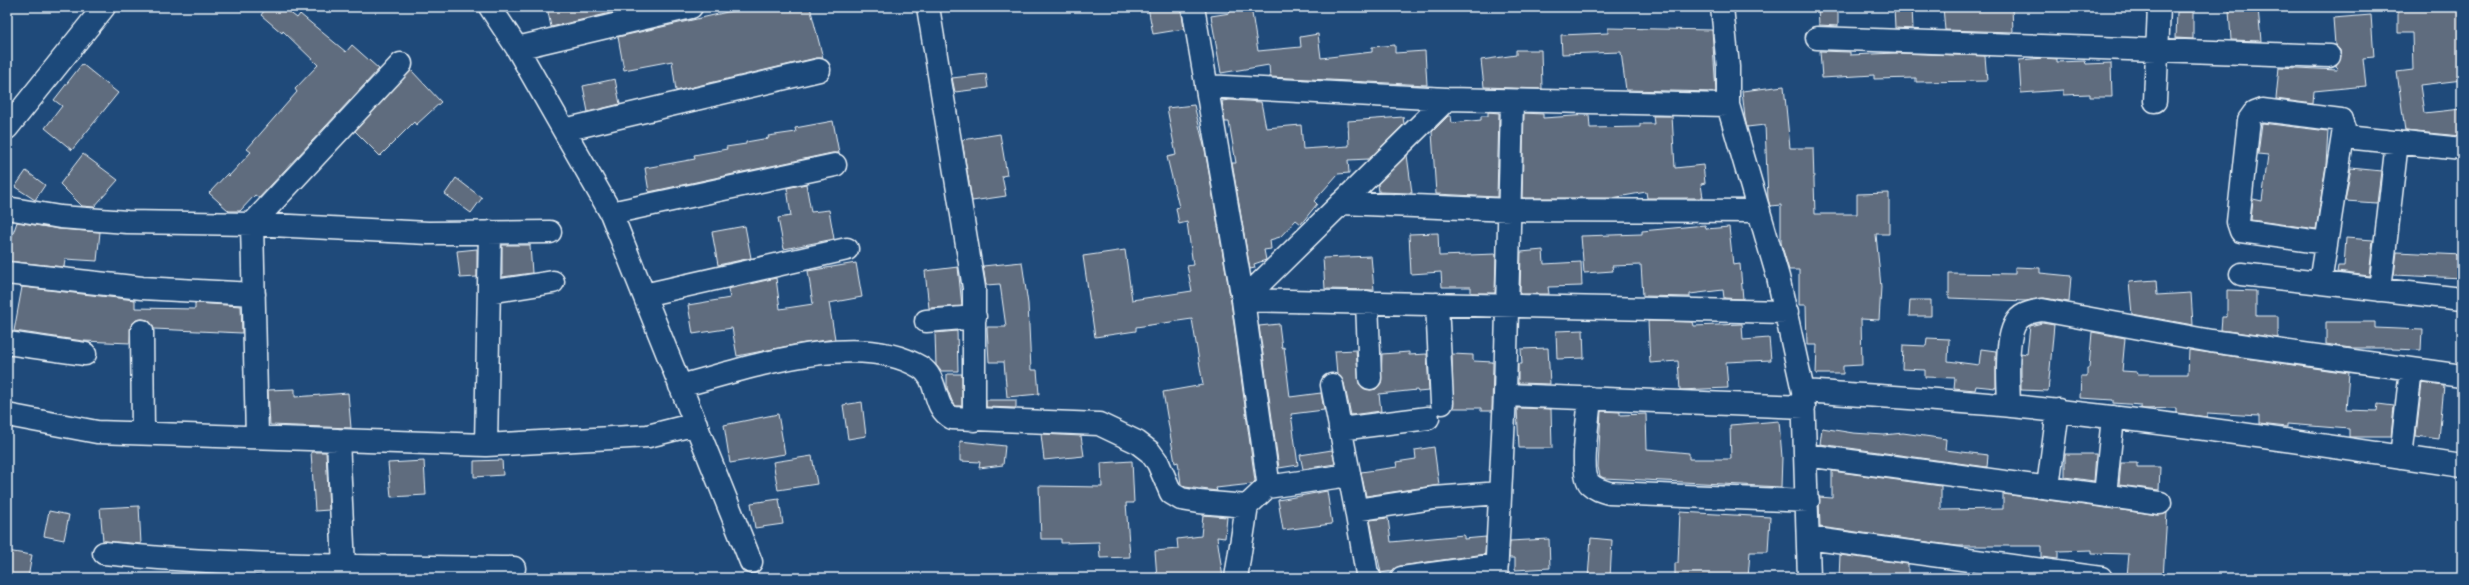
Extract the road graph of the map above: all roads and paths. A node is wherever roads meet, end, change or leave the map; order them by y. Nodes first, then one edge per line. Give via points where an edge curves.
1 (104, 7) edge
2 (490, 7) edge
3 (691, 7) edge
4 (928, 7) edge
5 (1193, 7) edge
6 (1722, 7) edge
7 (2158, 7) edge
8 (1817, 38) dead end
9 (517, 48) junction
10 (2157, 51) junction
11 (2329, 56) dead end
12 (402, 64) dead end
13 (819, 70) dead end
14 (1206, 86) junction
15 (1447, 100) junction
16 (1512, 101) junction
17 (2155, 101) dead end
18 (1728, 105) junction
19 (7, 128) edge
20 (564, 130) junction
21 (2356, 138) dead end
22 (2397, 142) junction
23 (2462, 149) edge
24 (835, 165) dead end
25 (1341, 203) junction
26 (7, 208) edge
27 (1511, 210) junction
28 (1759, 211) junction
29 (611, 213) junction
30 (252, 224) junction
31 (490, 232) junction
32 (550, 232) dead end
33 (2326, 243) junction
34 (847, 249) dead end
35 (7, 273) edge
36 (2241, 274) dead end
37 (553, 282) dead end
38 (2320, 283) junction
39 (2380, 290) junction
40 (489, 292) junction
41 (254, 294) junction
42 (644, 295) junction
43 (2462, 299) edge
44 (1243, 300) junction
45 (1367, 302) junction
46 (1437, 304) junction
47 (1507, 306) junction
48 (1787, 312) junction
49 (975, 317) junction
50 (926, 322) dead end
51 (142, 331) dead end
52 (7, 343) edge
53 (85, 354) dead end
54 (2411, 368) junction
55 (2462, 376) edge
56 (1370, 378) dead end
57 (1332, 385) dead end
58 (680, 386) junction
59 (1505, 394) junction
60 (1590, 398) junction
61 (1803, 399) junction
62 (2009, 406) junction
63 (2058, 410) junction
64 (7, 415) edge
65 (2113, 417) junction
66 (974, 420) junction
67 (696, 424) junction
68 (1340, 429) junction
69 (144, 433) junction
70 (257, 437) junction
71 (338, 440) junction
72 (486, 444) junction
73 (1806, 455) junction
74 (2401, 457) junction
75 (2462, 466) edge
76 (1349, 475) junction
77 (1267, 488) junction
78 (2048, 488) junction
79 (1500, 493) junction
80 (2105, 495) junction
81 (1808, 501) junction
82 (2160, 503) dead end
83 (1247, 506) junction
84 (1356, 510) junction
85 (1808, 538) junction
86 (104, 553) dead end
87 (751, 562) dead end
88 (344, 566) junction
89 (514, 568) dead end
90 (1496, 572) edge
91 (1236, 578) edge
92 (1370, 578) edge
93 (1402, 578) edge
94 (1810, 578) edge
95 (2101, 578) edge

1 - 19 street
2 - 9 street
3 - 9 street
4 - 49 street via 970,263
5 - 14 street
6 - 18 street via 1728,68
7 - 10 street
8 - 10 street
9 - 20 street
10 - 11 street
10 - 17 street
12 - 30 street
13 - 20 street
14 - 15 street
14 - 44 street
15 - 16 street
15 - 25 street
16 - 18 street
16 - 27 street
18 - 28 street
20 - 29 street
21 - 22 street
22 - 23 street
22 - 39 street
24 - 29 street
25 - 27 street
25 - 44 street
26 - 30 street via 60,217 127,222
27 - 28 street
27 - 47 street
28 - 48 street
29 - 42 street
30 - 31 street via 428,233
30 - 41 street
31 - 32 street
31 - 40 street
33 - 33 street via 2344,129 2341,120 2262,110 2254,113 2249,120 2248,128 2238,222 2241,231
33 - 38 street
34 - 42 street
35 - 41 street via 142,288
36 - 38 street
37 - 40 street
38 - 39 street
39 - 43 street
40 - 72 street
41 - 70 street
42 - 58 street
44 - 45 street
44 - 77 street via 1266,462
45 - 46 street
45 - 56 street
46 - 47 street
46 - 68 street via 1435,410
47 - 48 street
47 - 59 street
48 - 61 street
49 - 50 street
49 - 66 street
51 - 69 street
52 - 53 street
54 - 55 street
54 - 62 street via 2211,341 2042,310 2023,315 2014,327 2008,348
54 - 74 street
57 - 68 street
58 - 66 street via 790,358 824,353 861,352 891,355 916,365 930,377 944,414 960,420
58 - 67 street
59 - 60 street
59 - 79 street
60 - 61 street
60 - 81 street via 1585,471 1589,483 1599,490 1610,493
61 - 62 street
61 - 73 street
62 - 63 street
63 - 65 street
63 - 78 street
64 - 69 street via 97,432
65 - 74 street
65 - 80 street
66 - 83 street via 1099,424 1137,442 1150,452 1158,463 1171,493 1181,499
67 - 72 street via 648,436
67 - 87 street
68 - 76 street
69 - 70 street
70 - 71 street
71 - 72 street
71 - 88 street
73 - 78 street
73 - 81 street
74 - 75 street
76 - 77 street
76 - 84 street
77 - 83 street
78 - 80 street
79 - 84 street via 1434,498
79 - 90 street
80 - 82 street
81 - 85 street
83 - 91 street
84 - 92 street via 1367,574
85 - 94 street
85 - 95 street
86 - 88 street via 159,559
88 - 89 street
90 - 93 street

